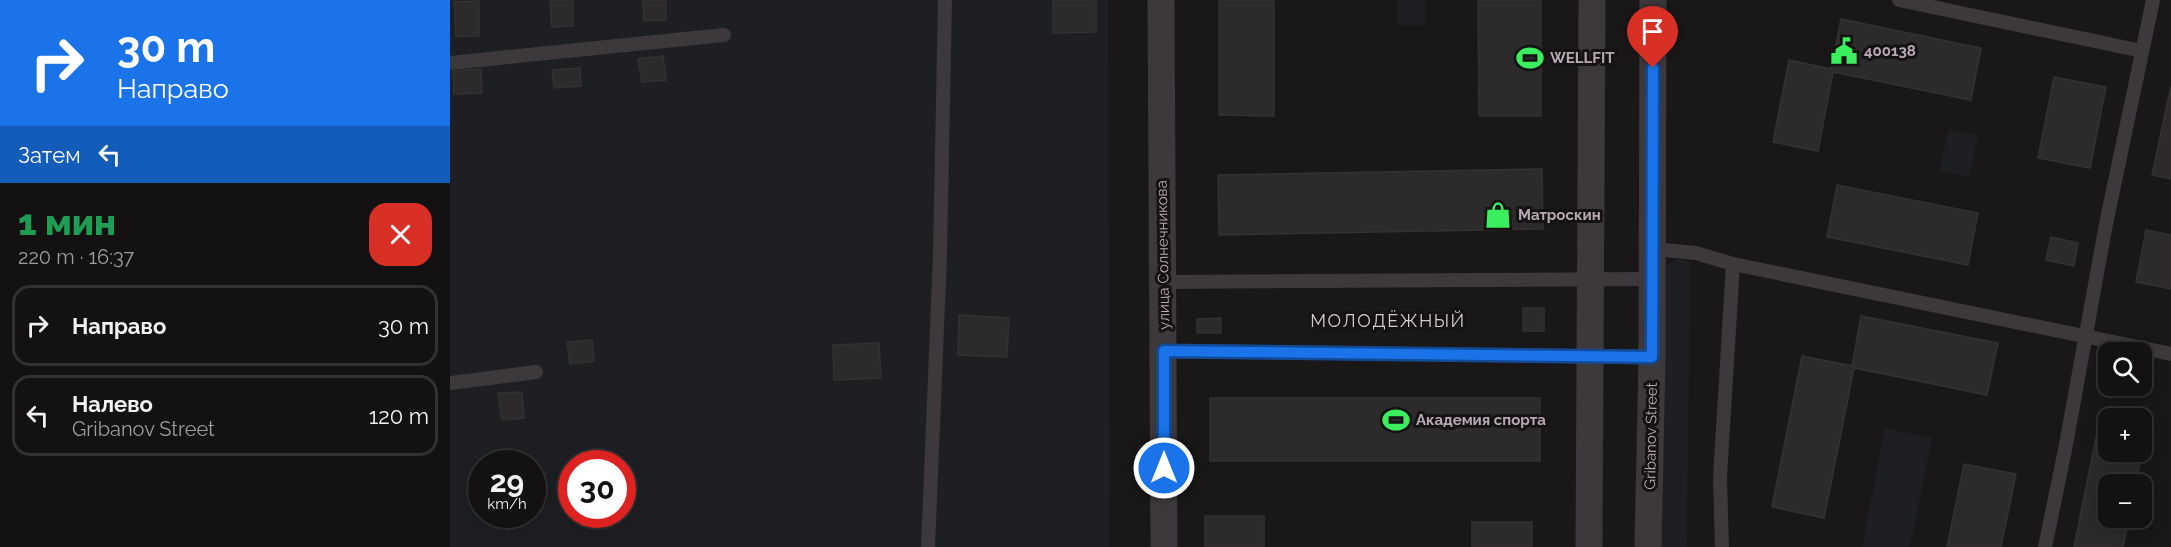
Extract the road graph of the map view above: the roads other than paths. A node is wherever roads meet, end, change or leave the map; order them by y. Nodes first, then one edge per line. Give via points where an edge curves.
1 (945, 0) edge
2 (1161, 0) edge
3 (1592, 0) edge
4 (1653, 0) edge
5 (1899, 0) edge
6 (2153, 0) edge
7 (724, 35) dead end
8 (2142, 51) junction
9 (450, 63) edge
10 (1653, 249) junction
11 (1733, 264) junction
12 (1592, 279) junction
13 (1653, 279) junction
14 (1163, 282) junction
15 (2084, 336) junction
16 (1164, 351) junction
17 (2171, 354) edge
18 (1591, 357) junction
19 (1652, 357) junction
20 (536, 372) dead end
21 (450, 383) edge
22 (928, 547) edge
23 (1164, 547) edge
24 (1589, 547) edge
25 (1648, 547) edge
26 (1722, 547) edge
27 (2044, 547) edge

1 - 22 lane
2 - 14 street, улица Солнечникова
3 - 12 street
4 - 10 street, Gribanov Street
5 - 8 lane
6 - 8 lane
7 - 9 lane
8 - 15 lane
10 - 11 lane via 1696,253
10 - 13 street, Gribanov Street
11 - 15 lane
11 - 26 lane via 1720,477
12 - 13 lane
12 - 14 lane
12 - 18 street
13 - 19 street, Gribanov Street
14 - 16 street, улица Солнечникова
15 - 17 lane
15 - 27 lane
16 - 18 lane
16 - 23 street, улица Солнечникова
18 - 19 lane
18 - 24 street
19 - 25 street, Gribanov Street
20 - 21 lane

